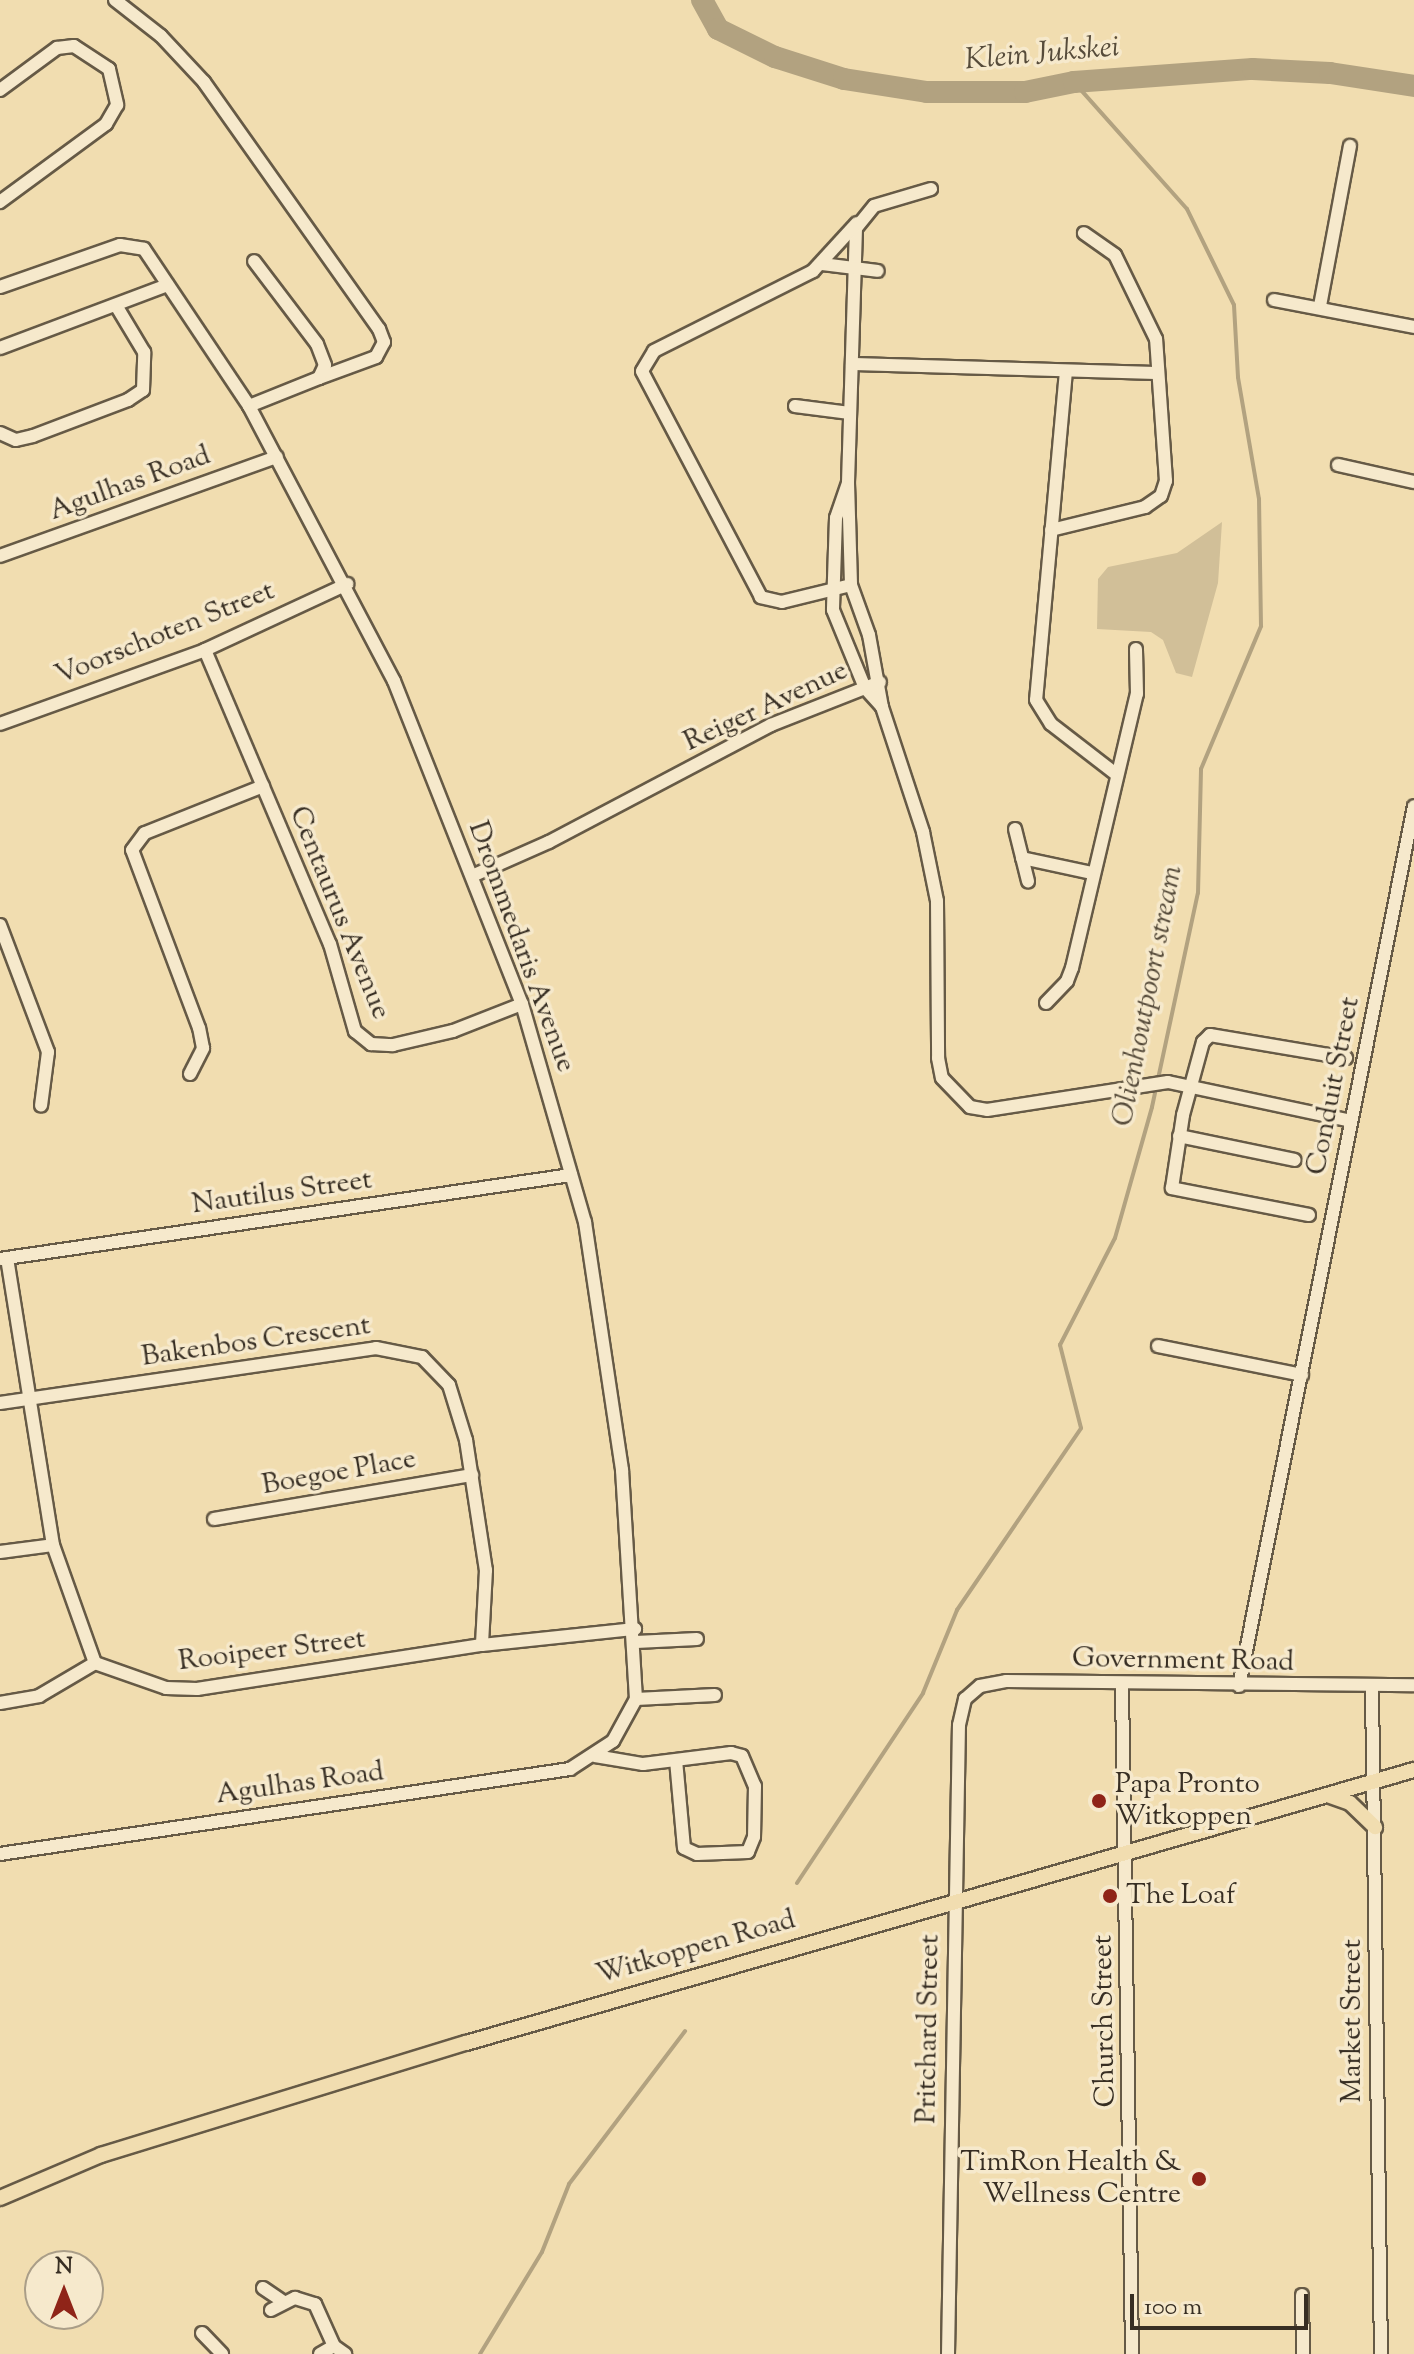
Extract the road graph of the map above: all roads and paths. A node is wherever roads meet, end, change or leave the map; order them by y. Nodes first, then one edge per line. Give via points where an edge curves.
1 (115, 0) edge
2 (0, 90) edge
3 (1350, 146) dead end
4 (931, 189) dead end
5 (0, 202) edge
6 (859, 222) junction
7 (1084, 233) dead end
8 (254, 261) dead end
9 (822, 264) junction
10 (855, 269) junction
11 (878, 271) dead end
12 (168, 285) junction
13 (0, 287) edge
14 (1274, 300) dead end
15 (1320, 306) junction
16 (117, 307) junction
17 (1414, 327) edge
18 (0, 348) edge
19 (852, 364) junction
20 (1066, 371) junction
21 (1158, 373) junction
22 (319, 378) junction
23 (249, 406) junction
24 (795, 406) dead end
25 (850, 413) junction
26 (0, 433) edge
27 (277, 457) junction
28 (1338, 465) dead end
29 (1414, 482) edge
30 (848, 483) junction
31 (1051, 530) junction
32 (0, 556) edge
33 (347, 584) junction
34 (851, 585) junction
35 (833, 588) junction
36 (1136, 649) dead end
37 (205, 650) junction
38 (880, 682) junction
39 (865, 688) junction
40 (882, 707) junction
41 (0, 724) edge
42 (1116, 774) junction
43 (263, 786) junction
44 (1414, 806) edge
45 (1015, 829) dead end
46 (1022, 858) junction
47 (1092, 873) junction
48 (472, 876) junction
49 (1028, 881) dead end
50 (0, 925) edge
51 (1046, 1003) dead end
52 (522, 1004) junction
53 (1346, 1058) dead end
54 (190, 1074) dead end
55 (1191, 1085) junction
56 (41, 1106) dead end
57 (1351, 1121) junction
58 (1179, 1136) junction
59 (1295, 1160) dead end
60 (571, 1175) junction
61 (1309, 1215) dead end
62 (4, 1258) edge
63 (1158, 1346) dead end
64 (1302, 1375) junction
65 (31, 1398) junction
66 (0, 1403) edge
67 (472, 1475) junction
68 (214, 1519) dead end
69 (53, 1545) junction
70 (0, 1552) edge
71 (635, 1635) junction
72 (697, 1639) dead end
73 (482, 1645) junction
74 (95, 1663) junction
75 (1414, 1685) edge
76 (1122, 1686) junction
77 (1239, 1686) junction
78 (1372, 1688) junction
79 (715, 1695) dead end
80 (636, 1699) junction
81 (0, 1703) edge
82 (962, 1705) joint
83 (598, 1753) junction
84 (676, 1760) junction
85 (1414, 1770) edge
86 (1374, 1781) junction
87 (1326, 1795) junction
88 (1375, 1827) junction
89 (1125, 1853) junction
90 (0, 1854) edge
91 (955, 1903) junction
92 (0, 2198) edge
93 (263, 2288) dead end
94 (1302, 2295) dead end
95 (202, 2333) dead end
96 (340, 2350) edge
97 (222, 2354) edge
98 (320, 2354) edge
99 (948, 2354) edge
100 (1132, 2354) edge
101 (1303, 2354) edge
102 (1381, 2354) edge

1 - 22 street via 161,36 204,82 379,329 384,342 376,357
2 - 5 street via 57,48 74,46 109,69 117,105 106,124
3 - 15 street
4 - 6 street via 874,206
6 - 9 street
6 - 10 street
7 - 21 street via 1115,255 1153,330
8 - 22 street via 321,351 325,365
9 - 10 street
9 - 35 street via 654,351 642,371 761,597 782,602
10 - 11 street
10 - 19 street
12 - 13 street, Drommedaris Avenue via 144,249 127,244
12 - 16 street
12 - 23 street, Drommedaris Avenue
14 - 15 street
15 - 17 street
16 - 18 street
16 - 26 street via 144,352 143,390 33,436 16,440
19 - 20 street
19 - 25 street
20 - 21 street
20 - 31 street
21 - 31 street via 1166,472 1161,496 1145,507
22 - 23 street
23 - 27 street, Drommedaris Avenue
24 - 25 street
25 - 30 street
27 - 32 street, Agulhas Road
27 - 33 street, Drommedaris Avenue
28 - 29 street
30 - 34 street
30 - 35 street via 836,518
31 - 42 street via 1038,705 1051,724
33 - 37 street, Voorschoten Street
33 - 48 street, Drommedaris Avenue via 394,681
34 - 35 street
34 - 38 street
35 - 39 street via 837,623
36 - 42 street via 1137,694
37 - 41 street, Voorschoten Street
37 - 43 street, Centaurus Avenue
38 - 39 street, Reiger Avenue
38 - 40 street
39 - 40 street
39 - 48 street, Reiger Avenue via 771,725
40 - 55 street via 911,787 937,901 938,1066 950,1090 970,1107 998,1110 1143,1084
42 - 47 street
43 - 52 street, Centaurus Avenue via 330,944 350,1019 362,1038 379,1046 436,1037
43 - 54 street via 145,833 132,850 199,1028 203,1048
44 - 57 street, Conduit Street
45 - 46 street
46 - 47 street
46 - 49 street
47 - 51 street via 1069,979
48 - 52 street, Drommedaris Avenue
50 - 56 street via 48,1052
52 - 60 street, Drommedaris Avenue
53 - 55 street via 1214,1033 1203,1042
55 - 57 street
55 - 58 street
57 - 64 street, Conduit Street
58 - 59 street
58 - 61 street via 1172,1188
60 - 62 street, Nautilus Street
60 - 71 street, Drommedaris Avenue via 603,1322
62 - 65 street
63 - 64 street
64 - 77 street, Conduit Street
65 - 66 street, Bakenbos Crescent
65 - 67 street, Bakenbos Crescent via 376,1348 402,1349 434,1363 449,1385
65 - 69 street
67 - 68 street, Boegoe Place
67 - 73 street, Bakenbos Crescent via 486,1570
69 - 70 street
69 - 74 street
71 - 72 street, Rooipeer Street
71 - 73 street, Rooipeer Street
71 - 80 street, Drommedaris Avenue
73 - 74 street, Rooipeer Street via 197,1689 166,1688
74 - 81 street via 39,1696
75 - 78 street, Government Road
76 - 77 street, Government Road
76 - 82 street, Government Road via 990,1682 974,1689
76 - 89 street, Church Street
77 - 78 street, Government Road
78 - 86 street, Market Street
79 - 80 street
80 - 83 street, Drommedaris Avenue via 622,1727
82 - 91 street, Pritchard Street
83 - 84 street via 616,1763
83 - 90 street, Agulhas Road via 570,1769
84 - 84 street via 742,1756 755,1786 750,1850 697,1854 684,1848
85 - 86 main road, Witkoppen Road
86 - 87 main road, Witkoppen Road
86 - 88 street, Market Street
87 - 88 main road via 1350,1803
87 - 89 main road, Witkoppen Road
88 - 102 street, Market Street
89 - 91 main road, Witkoppen Road
89 - 100 street, Church Street
91 - 92 main road, Witkoppen Road via 113,2151
91 - 99 street, Pritchard Street
93 - 96 street via 276,2306 295,2298 315,2304
94 - 101 street
95 - 97 street
96 - 98 street

